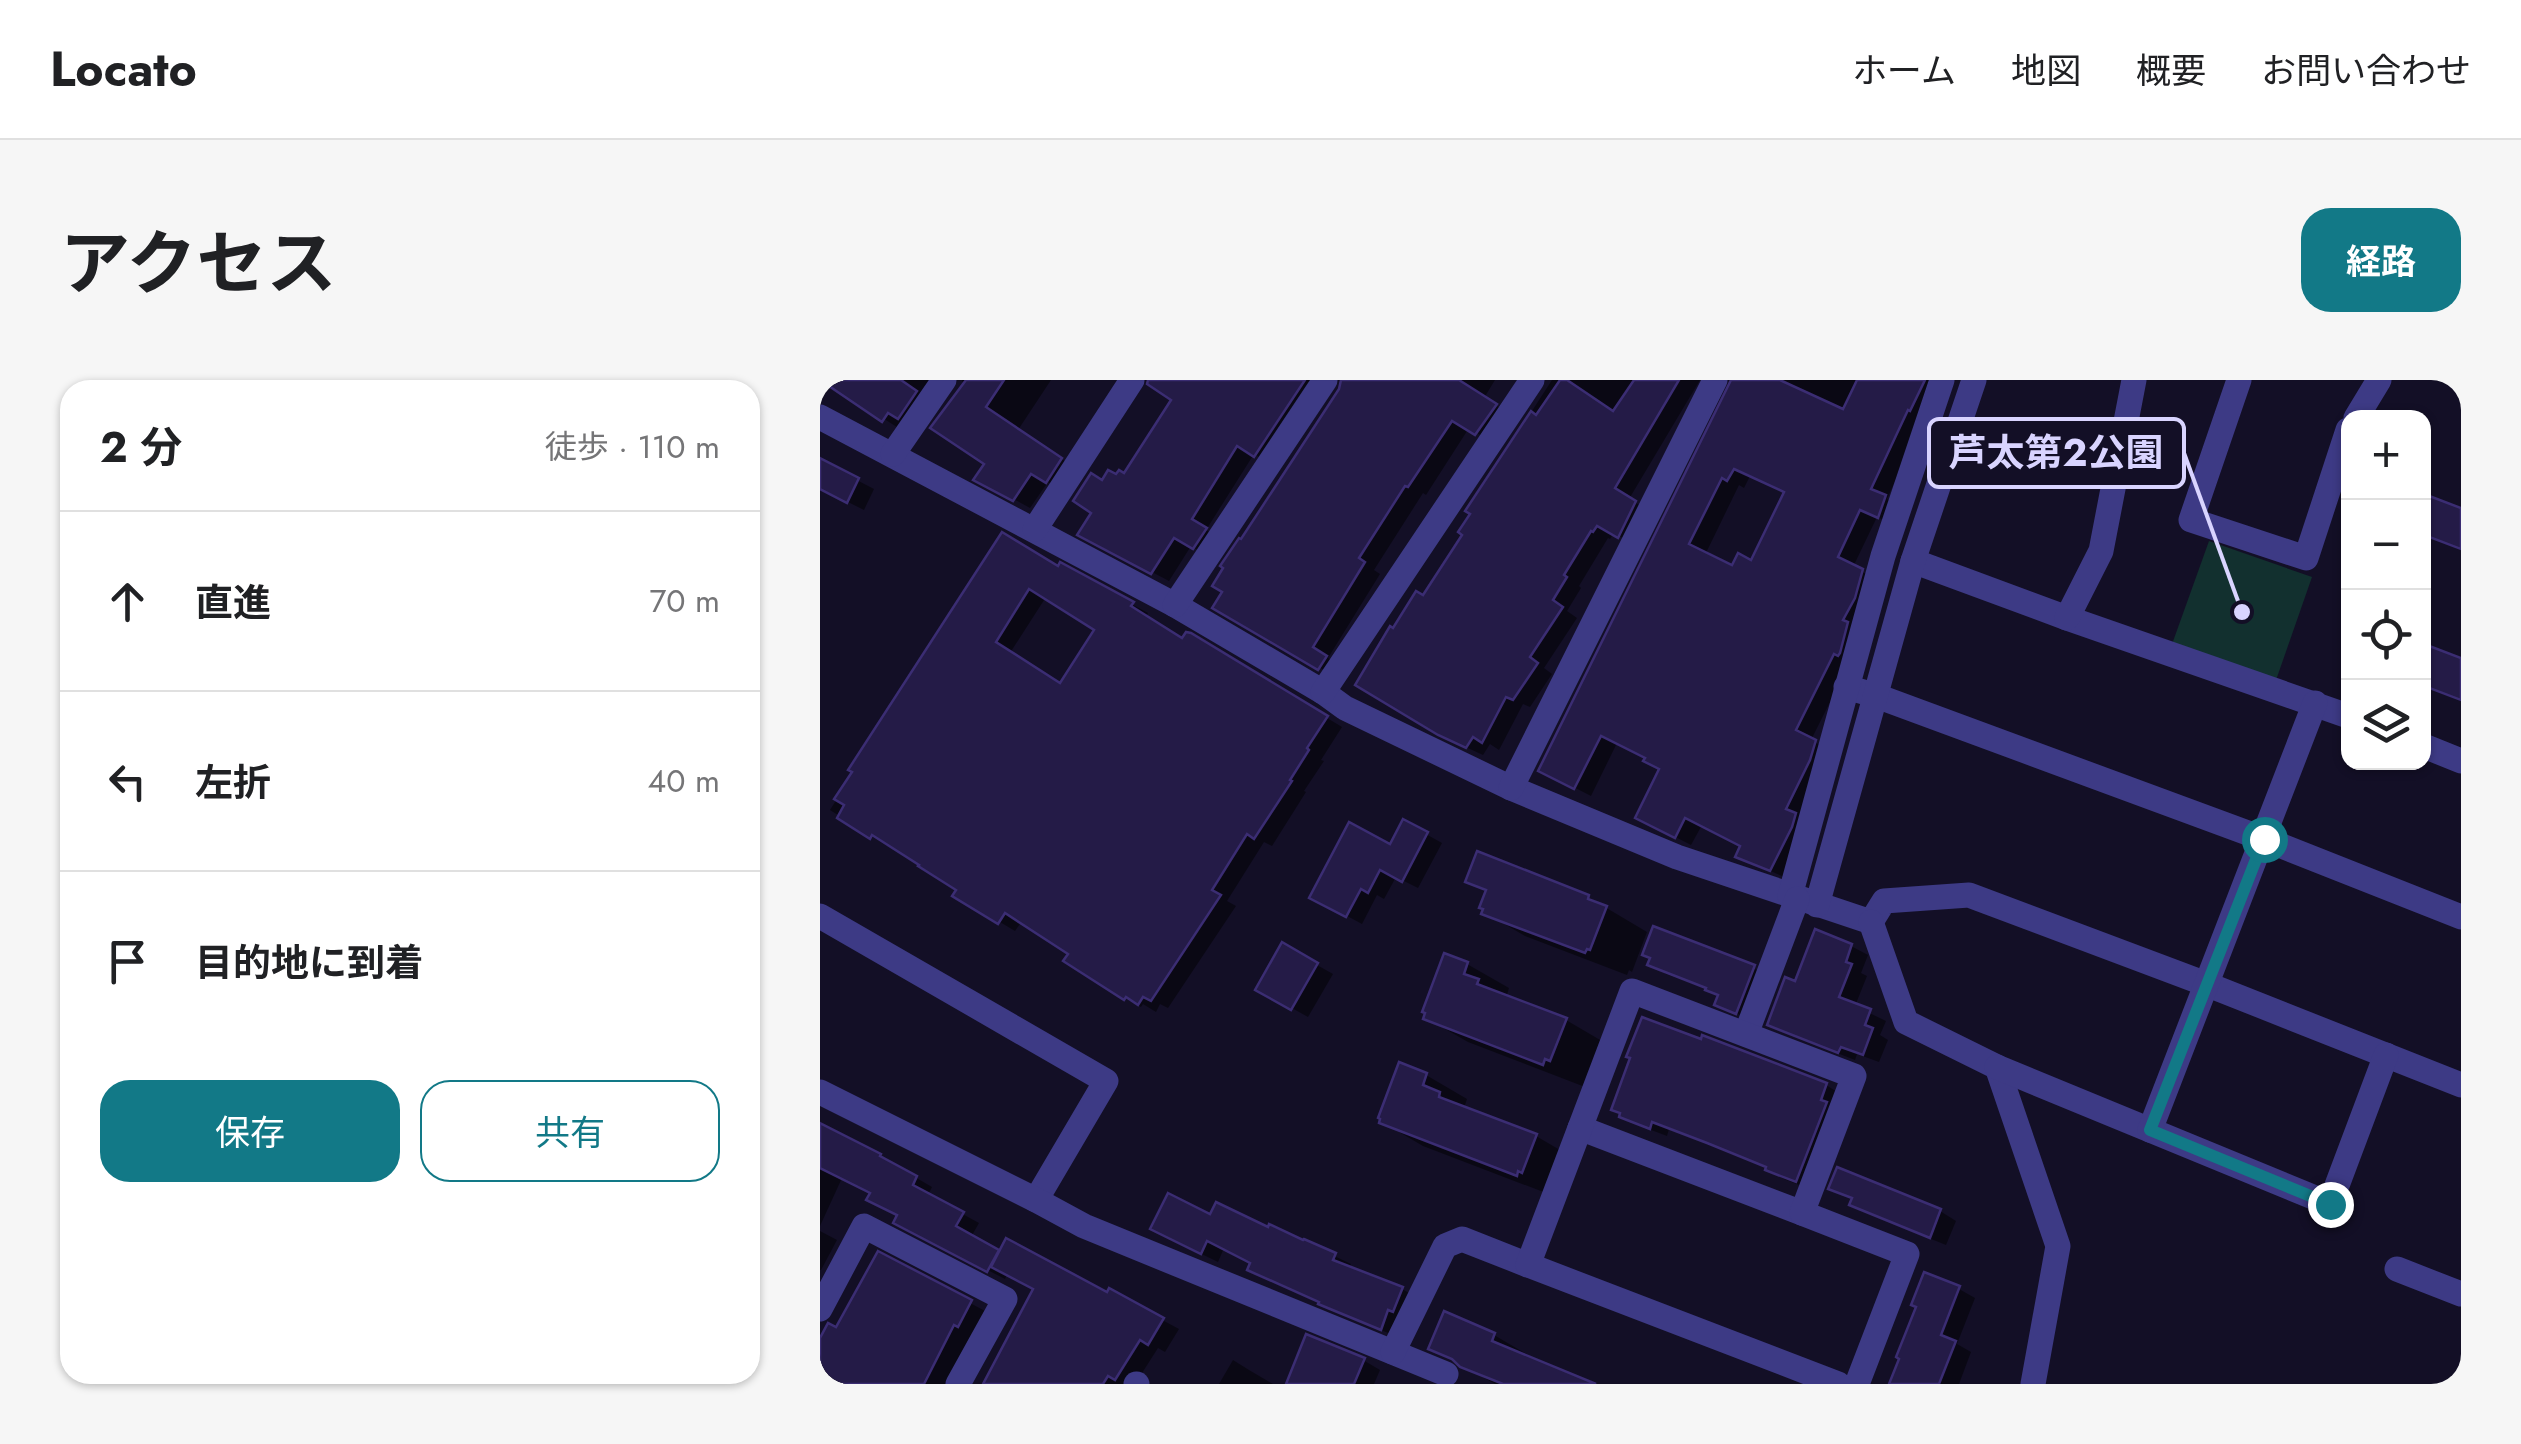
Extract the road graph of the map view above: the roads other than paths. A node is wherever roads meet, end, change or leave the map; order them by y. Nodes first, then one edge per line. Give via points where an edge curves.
1 (944, 380) edge
2 (1132, 380) edge
3 (1325, 380) edge
4 (1532, 380) edge
5 (1715, 380) edge
6 (1942, 380) edge
7 (1974, 380) edge
8 (2134, 380) edge
9 (2239, 380) edge
10 (2379, 380) edge
11 (2361, 410) edge
12 (820, 417) edge
13 (2341, 451) edge
14 (893, 454) junction
15 (1035, 529) junction
16 (1914, 560) junction
17 (1176, 604) junction
18 (2066, 618) junction
19 (1846, 687) junction
20 (1324, 692) junction
21 (1874, 695) junction
22 (2315, 703) junction
23 (2341, 713) edge
24 (2431, 749) edge
25 (2461, 761) edge
26 (1511, 788) junction
27 (2264, 839) junction
28 (1802, 900) junction
29 (820, 916) edge
30 (2461, 917) edge
31 (1871, 922) junction
32 (2206, 984) junction
33 (1746, 1034) junction
34 (2386, 1055) junction
35 (1996, 1067) junction
36 (2461, 1085) edge
37 (820, 1092) edge
38 (1580, 1128) junction
39 (2150, 1130) junction
40 (1036, 1200) junction
41 (1802, 1213) junction
42 (1528, 1265) junction
43 (2397, 1268) dead end
44 (2461, 1294) edge
45 (820, 1309) edge
46 (1394, 1352) junction
47 (1446, 1374) dead end
48 (958, 1384) edge
49 (1838, 1384) edge
50 (1858, 1384) edge
51 (2033, 1384) edge

1 - 14 street
2 - 15 street
3 - 17 street
4 - 20 street
5 - 26 street
6 - 19 street
7 - 16 street
8 - 18 street via 2102,551
9 - 13 street via 2192,520 2306,558
10 - 11 street
12 - 14 street
14 - 15 street
15 - 17 street
16 - 18 street
16 - 21 street
17 - 20 street
18 - 22 street
19 - 21 street
19 - 28 street
20 - 26 street
21 - 27 street
21 - 28 street
22 - 23 street
22 - 27 street
24 - 25 street
26 - 28 street
27 - 30 street
27 - 32 street
28 - 31 street
28 - 33 street
29 - 40 street via 1106,1082
31 - 32 street via 1884,901 1969,895
31 - 35 street via 1906,1022
32 - 34 street
32 - 39 street
33 - 38 street via 1632,991
33 - 41 street via 1854,1076
34 - 36 street
34 - 39 street via 2330,1204
35 - 39 street
35 - 51 street via 2058,1246
37 - 40 street
38 - 41 street
38 - 42 street
40 - 46 street via 1084,1226
41 - 50 street via 1908,1254
42 - 46 street via 1462,1239 1446,1246
42 - 49 street
43 - 44 street
45 - 48 street via 864,1226 1005,1300
46 - 47 street

